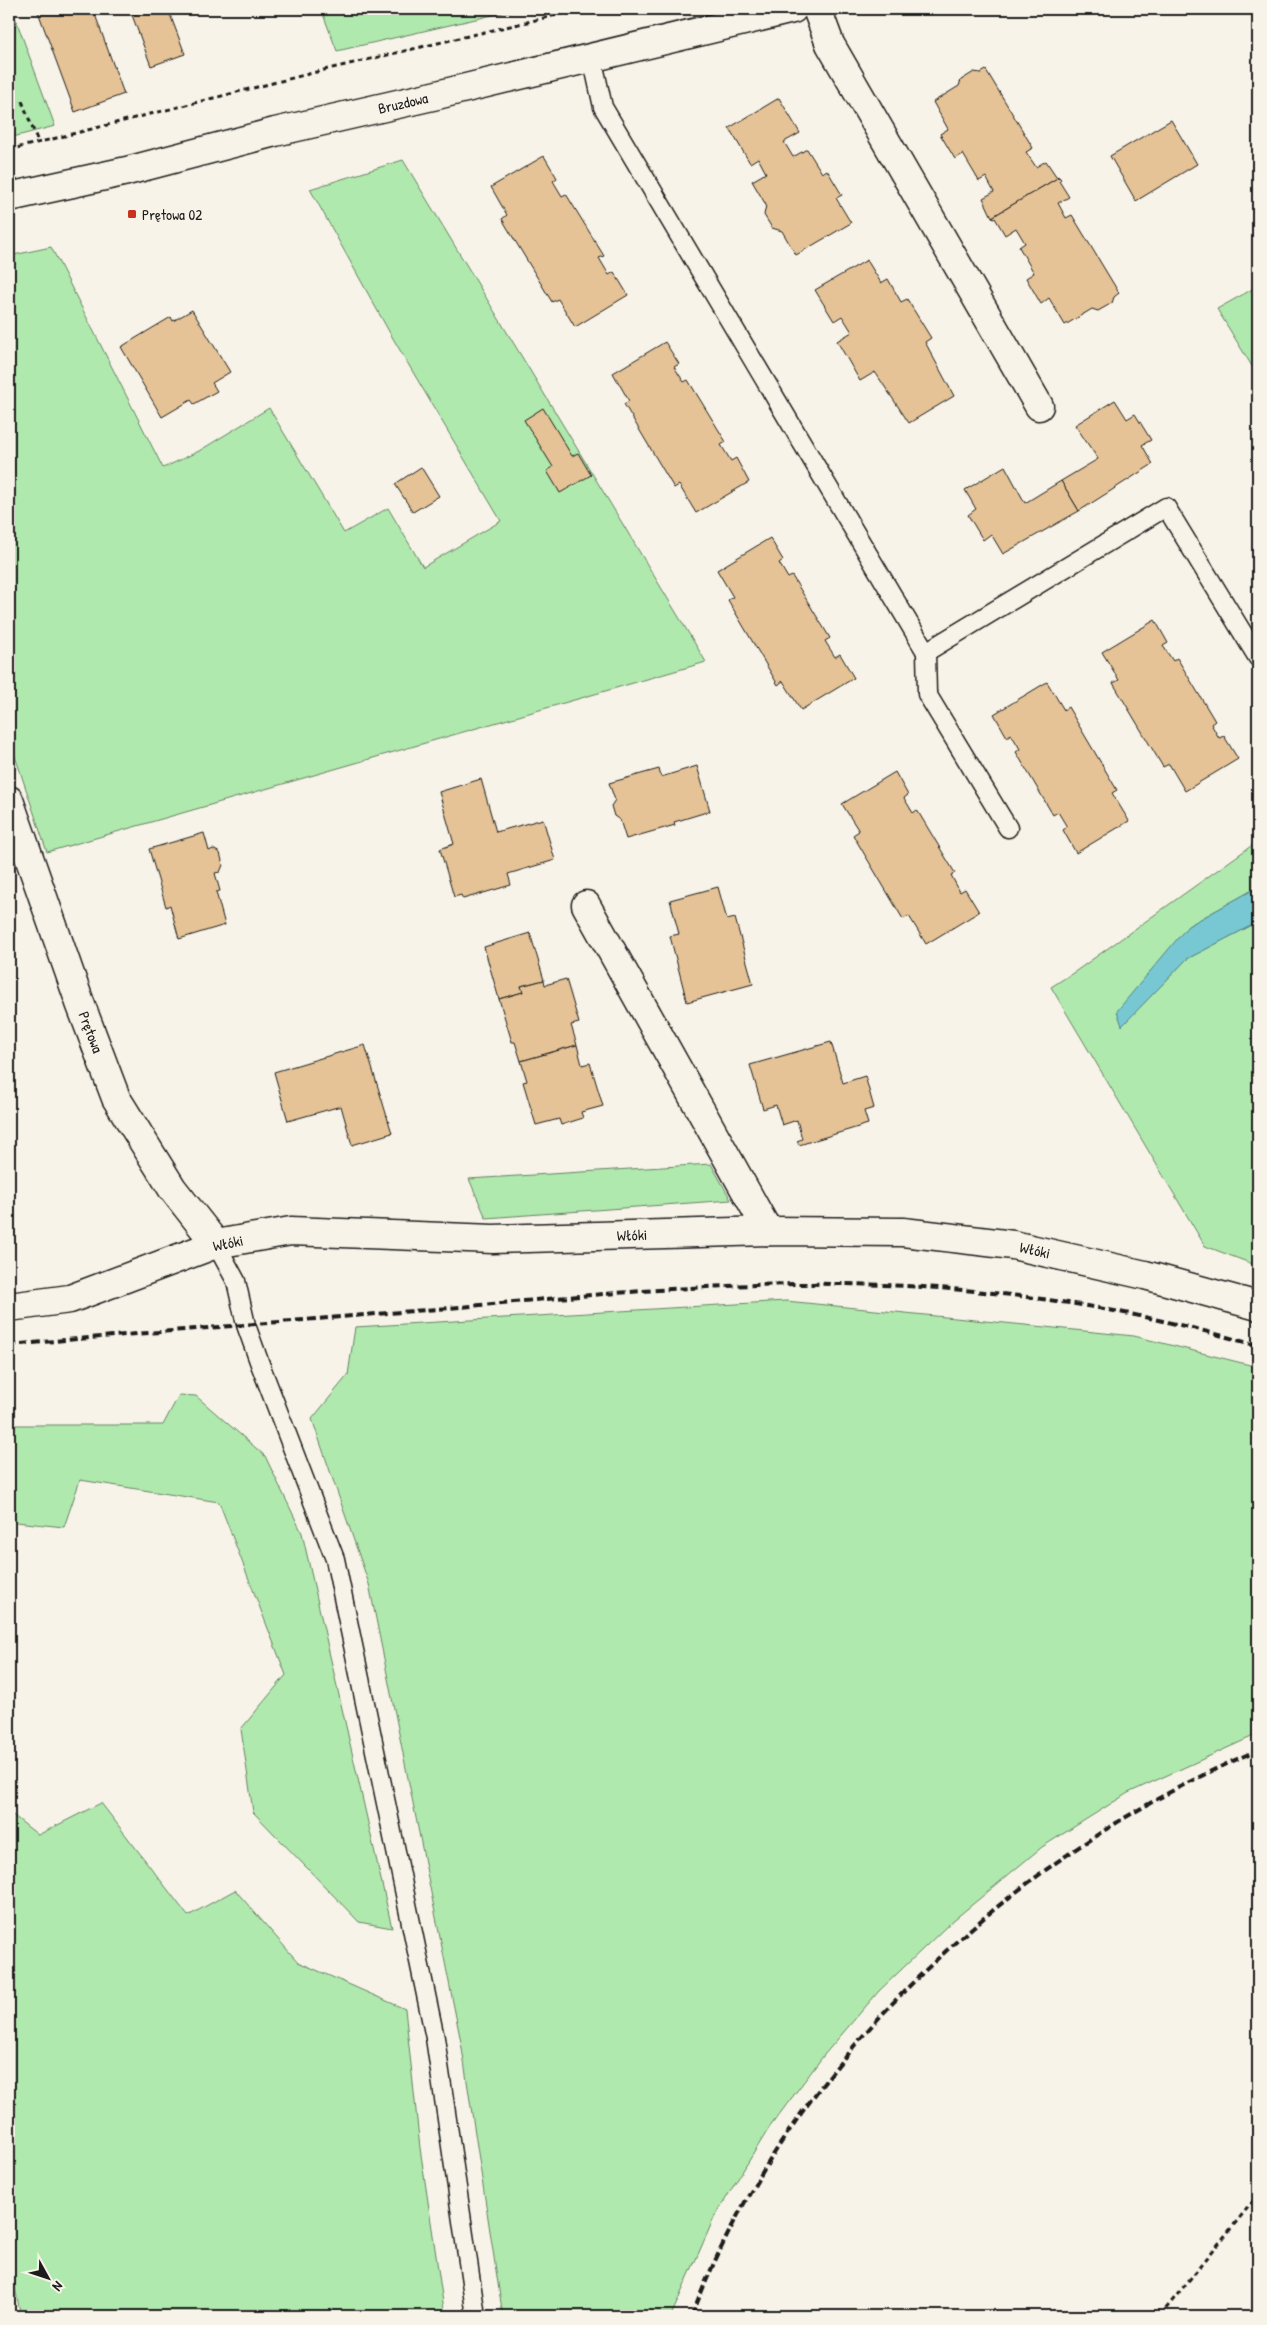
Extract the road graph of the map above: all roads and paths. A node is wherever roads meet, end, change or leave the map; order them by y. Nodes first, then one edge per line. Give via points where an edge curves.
1 (582, 9) edge
2 (793, 9) edge
3 (817, 9) edge
4 (592, 57) junction
5 (22, 101) dead end
6 (38, 142) junction
7 (9, 150) edge
8 (10, 198) edge
9 (1039, 406) dead end
10 (926, 652) junction
11 (1258, 658) edge
12 (9, 800) edge
13 (1008, 828) dead end
14 (586, 905) dead end
15 (768, 1231) junction
16 (216, 1244) junction
17 (1258, 1306) edge
18 (9, 1307) edge
19 (1258, 2195) edge
20 (476, 2316) edge
21 (1160, 2316) edge

1 - 6 path
2 - 4 street, Bruzdowa
3 - 9 street via 830,44
4 - 8 street, Bruzdowa
4 - 10 lane via 604,107
5 - 6 path
6 - 7 path
10 - 11 lane via 1166,507
10 - 13 lane via 927,694
12 - 16 street, Prętowa via 116,1098 172,1188
14 - 15 street
15 - 16 street, Włóki via 493,1240 291,1231
15 - 17 street, Włóki via 903,1232 1013,1245 1145,1275
16 - 18 street, Włóki via 70,1299
16 - 20 lane via 236,1281 246,1325 335,1559 435,2038
19 - 21 path

